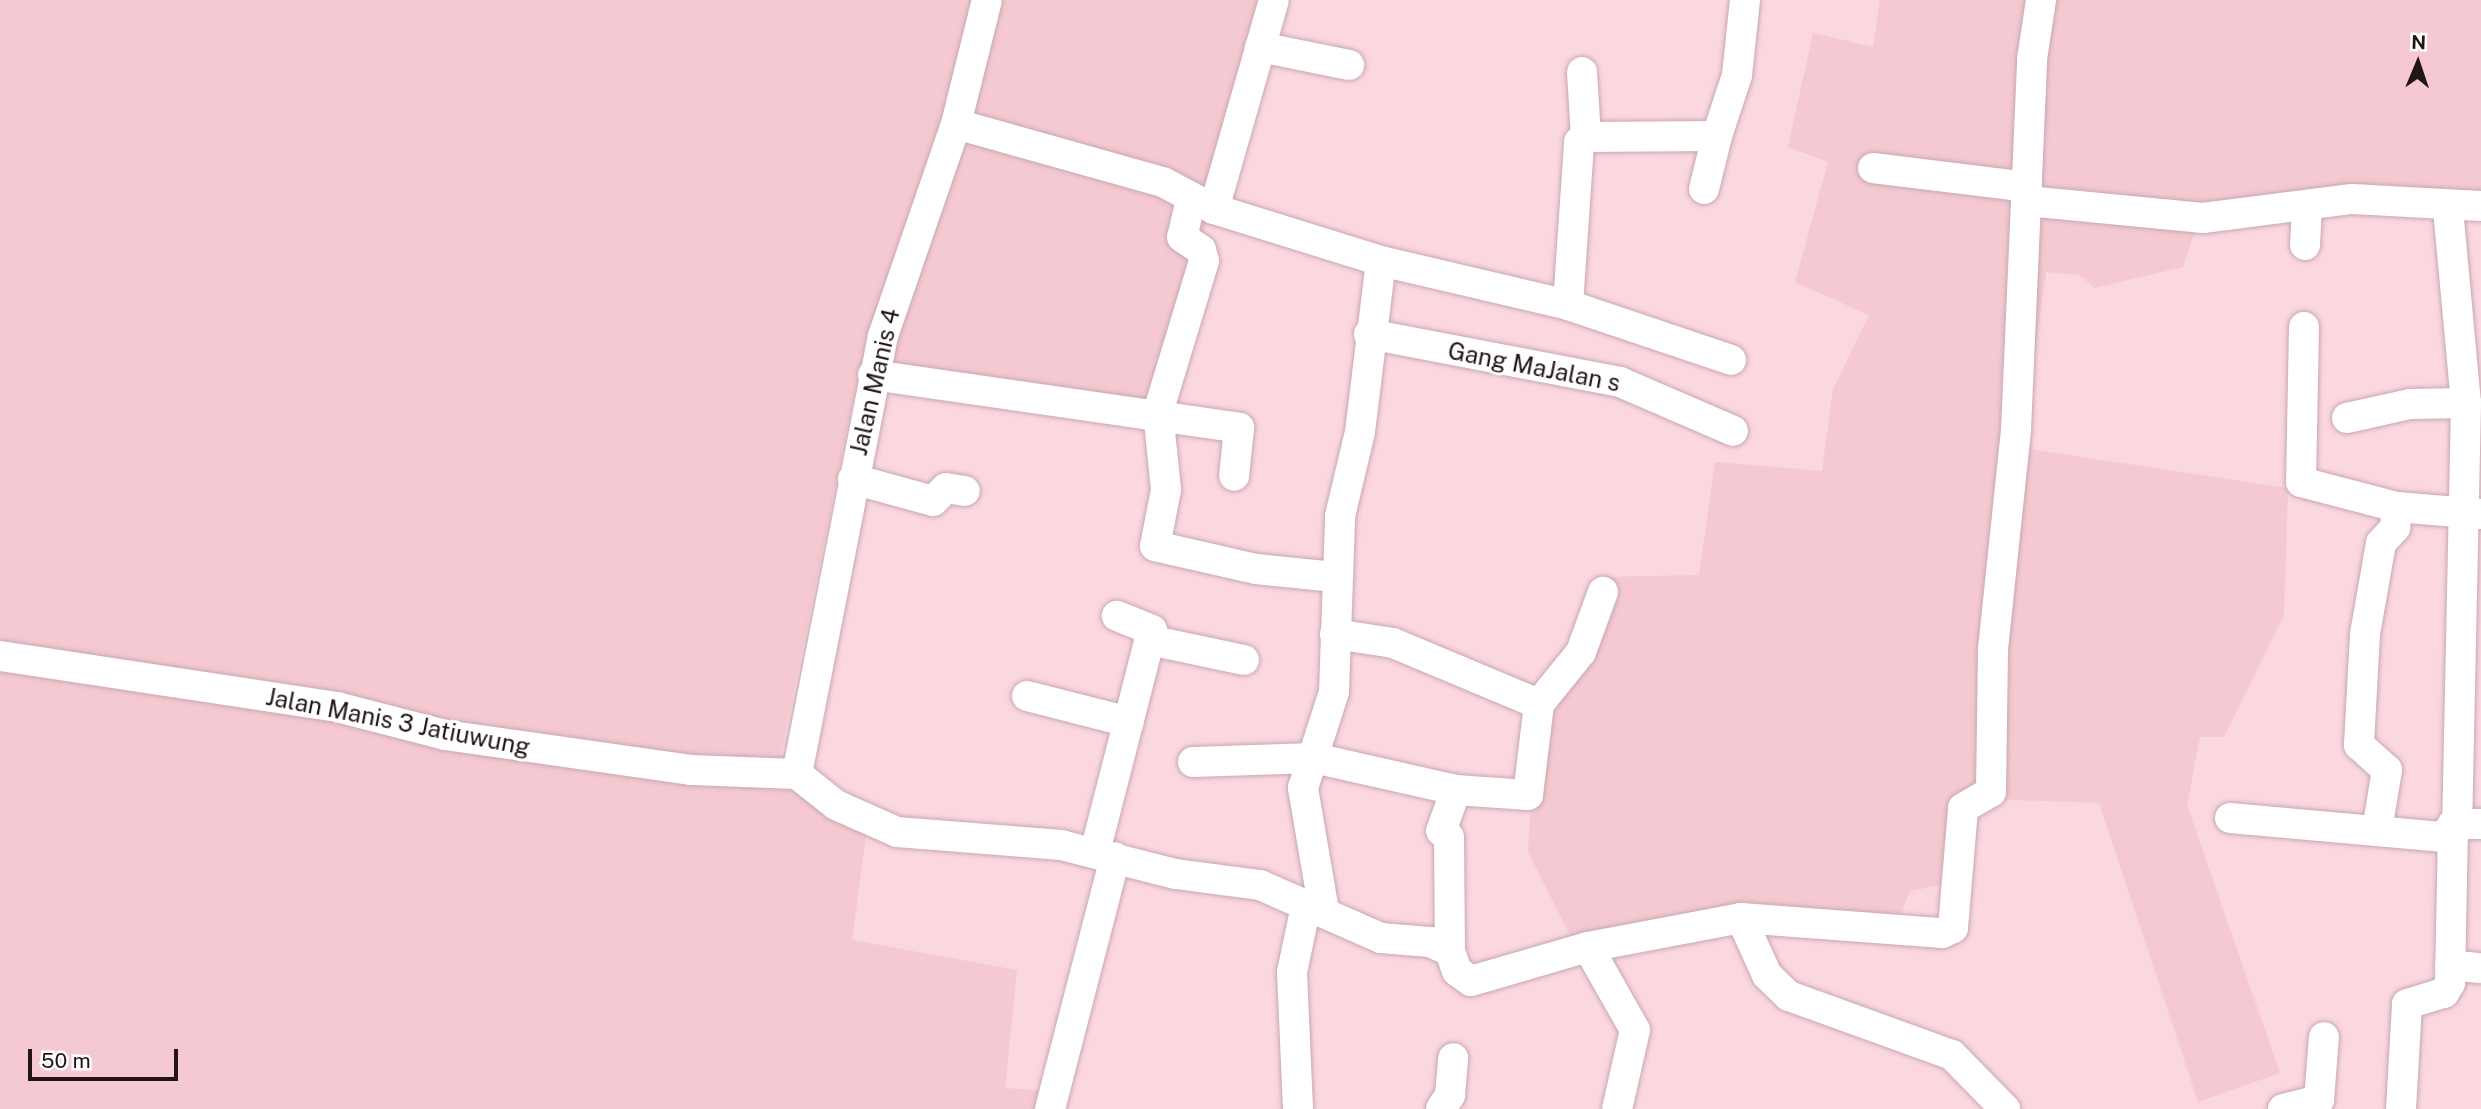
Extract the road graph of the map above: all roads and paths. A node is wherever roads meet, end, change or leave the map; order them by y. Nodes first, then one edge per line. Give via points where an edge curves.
1 (987, 0) edge
2 (1274, 0) edge
3 (1745, 0) edge
4 (2041, 0) edge
5 (1260, 47) junction
6 (1349, 65) dead end
7 (1582, 72) dead end
8 (956, 124) junction
9 (1717, 136) junction
10 (1586, 137) junction
11 (1873, 168) dead end
12 (1704, 189) dead end
13 (2027, 194) junction
14 (1203, 204) junction
15 (2307, 206) junction
16 (2481, 206) edge
17 (2448, 209) junction
18 (2305, 245) dead end
19 (1381, 261) junction
20 (1567, 305) junction
21 (2304, 327) dead end
22 (1369, 334) junction
23 (2470, 336) edge
24 (1731, 360) dead end
25 (2473, 372) edge
26 (873, 375) junction
27 (2466, 402) junction
28 (1158, 412) junction
29 (2347, 418) dead end
30 (1733, 431) dead end
31 (1234, 475) dead end
32 (869, 483) junction
33 (965, 491) dead end
34 (2397, 508) junction
35 (2474, 514) edge
36 (1335, 577) junction
37 (1603, 592) dead end
38 (1117, 616) dead end
39 (1335, 634) junction
40 (1149, 640) junction
41 (0, 656) edge
42 (1244, 660) dead end
43 (1027, 696) dead end
44 (1539, 704) junction
45 (1129, 722) junction
46 (1314, 758) junction
47 (1193, 762) dead end
48 (797, 774) junction
49 (1455, 790) junction
50 (2230, 818) dead end
51 (2464, 823) edge
52 (2377, 830) junction
53 (1105, 855) junction
54 (1315, 908) junction
55 (1741, 918) junction
56 (1588, 947) junction
57 (1450, 951) junction
58 (2450, 965) junction
59 (2481, 968) edge
60 (2324, 1037) dead end
61 (1452, 1058) dead end
62 (1050, 1109) edge
63 (1298, 1109) edge
64 (1441, 1109) edge
65 (1617, 1109) edge
66 (2005, 1109) edge
67 (2283, 1109) edge
68 (2401, 1109) edge

1 - 8 street, Jalan Manis 4
2 - 5 street
3 - 9 street via 1737,75
4 - 13 street
5 - 6 street
5 - 14 street
7 - 10 street
8 - 14 street via 1163,182
8 - 26 street, Jalan Manis 4
9 - 10 street
9 - 12 street
10 - 20 street via 1575,152
11 - 13 street
13 - 15 street via 2203,218
13 - 55 street via 2016,430 1993,649 1991,784 1986,799 1963,808 1949,931
14 - 19 street
14 - 28 street via 1182,237 1201,250 1204,261
15 - 17 street via 2352,199
15 - 18 street
16 - 17 street
17 - 23 street
19 - 20 street
19 - 22 street
20 - 24 street
21 - 34 street via 2297,476 2315,489
22 - 30 street, Gang MaJalan s via 1620,382
22 - 36 street
23 - 25 street
25 - 27 street
26 - 28 street via 1088,410
26 - 32 street, Jalan Manis 4
27 - 29 street via 2410,404
27 - 35 street
28 - 31 street via 1239,428
28 - 36 street via 1166,490 1156,549
32 - 33 street via 933,500 946,488
32 - 48 street, Jalan Manis 4
34 - 35 street
34 - 52 street via 2396,528 2381,543 2365,634 2359,745 2387,770
35 - 51 street via 2460,785
36 - 39 street
37 - 44 street via 1580,652
38 - 40 street via 1151,626
39 - 44 street via 1393,643
39 - 46 street via 1334,692
40 - 42 street
40 - 45 street
41 - 48 street, Jalan Manis 3 Jatiuwung via 337,707 445,735 691,770
43 - 45 street
44 - 49 street via 1528,795
45 - 53 street
46 - 47 street
46 - 49 street
46 - 54 street via 1304,806
48 - 53 street via 836,806 897,832
49 - 57 street via 1445,834
50 - 52 street
51 - 52 street via 2444,836
51 - 58 street
53 - 54 street via 1176,874 1260,884
53 - 62 street
54 - 57 street via 1381,938 1430,942
54 - 63 street via 1292,972
55 - 56 street
55 - 66 street via 1767,975 1789,996 1952,1055
56 - 57 street via 1480,981 1464,979
56 - 65 street via 1635,1030
58 - 59 street
58 - 68 street via 2444,993 2407,1004
60 - 67 street via 2319,1100
61 - 64 street via 1450,1095

